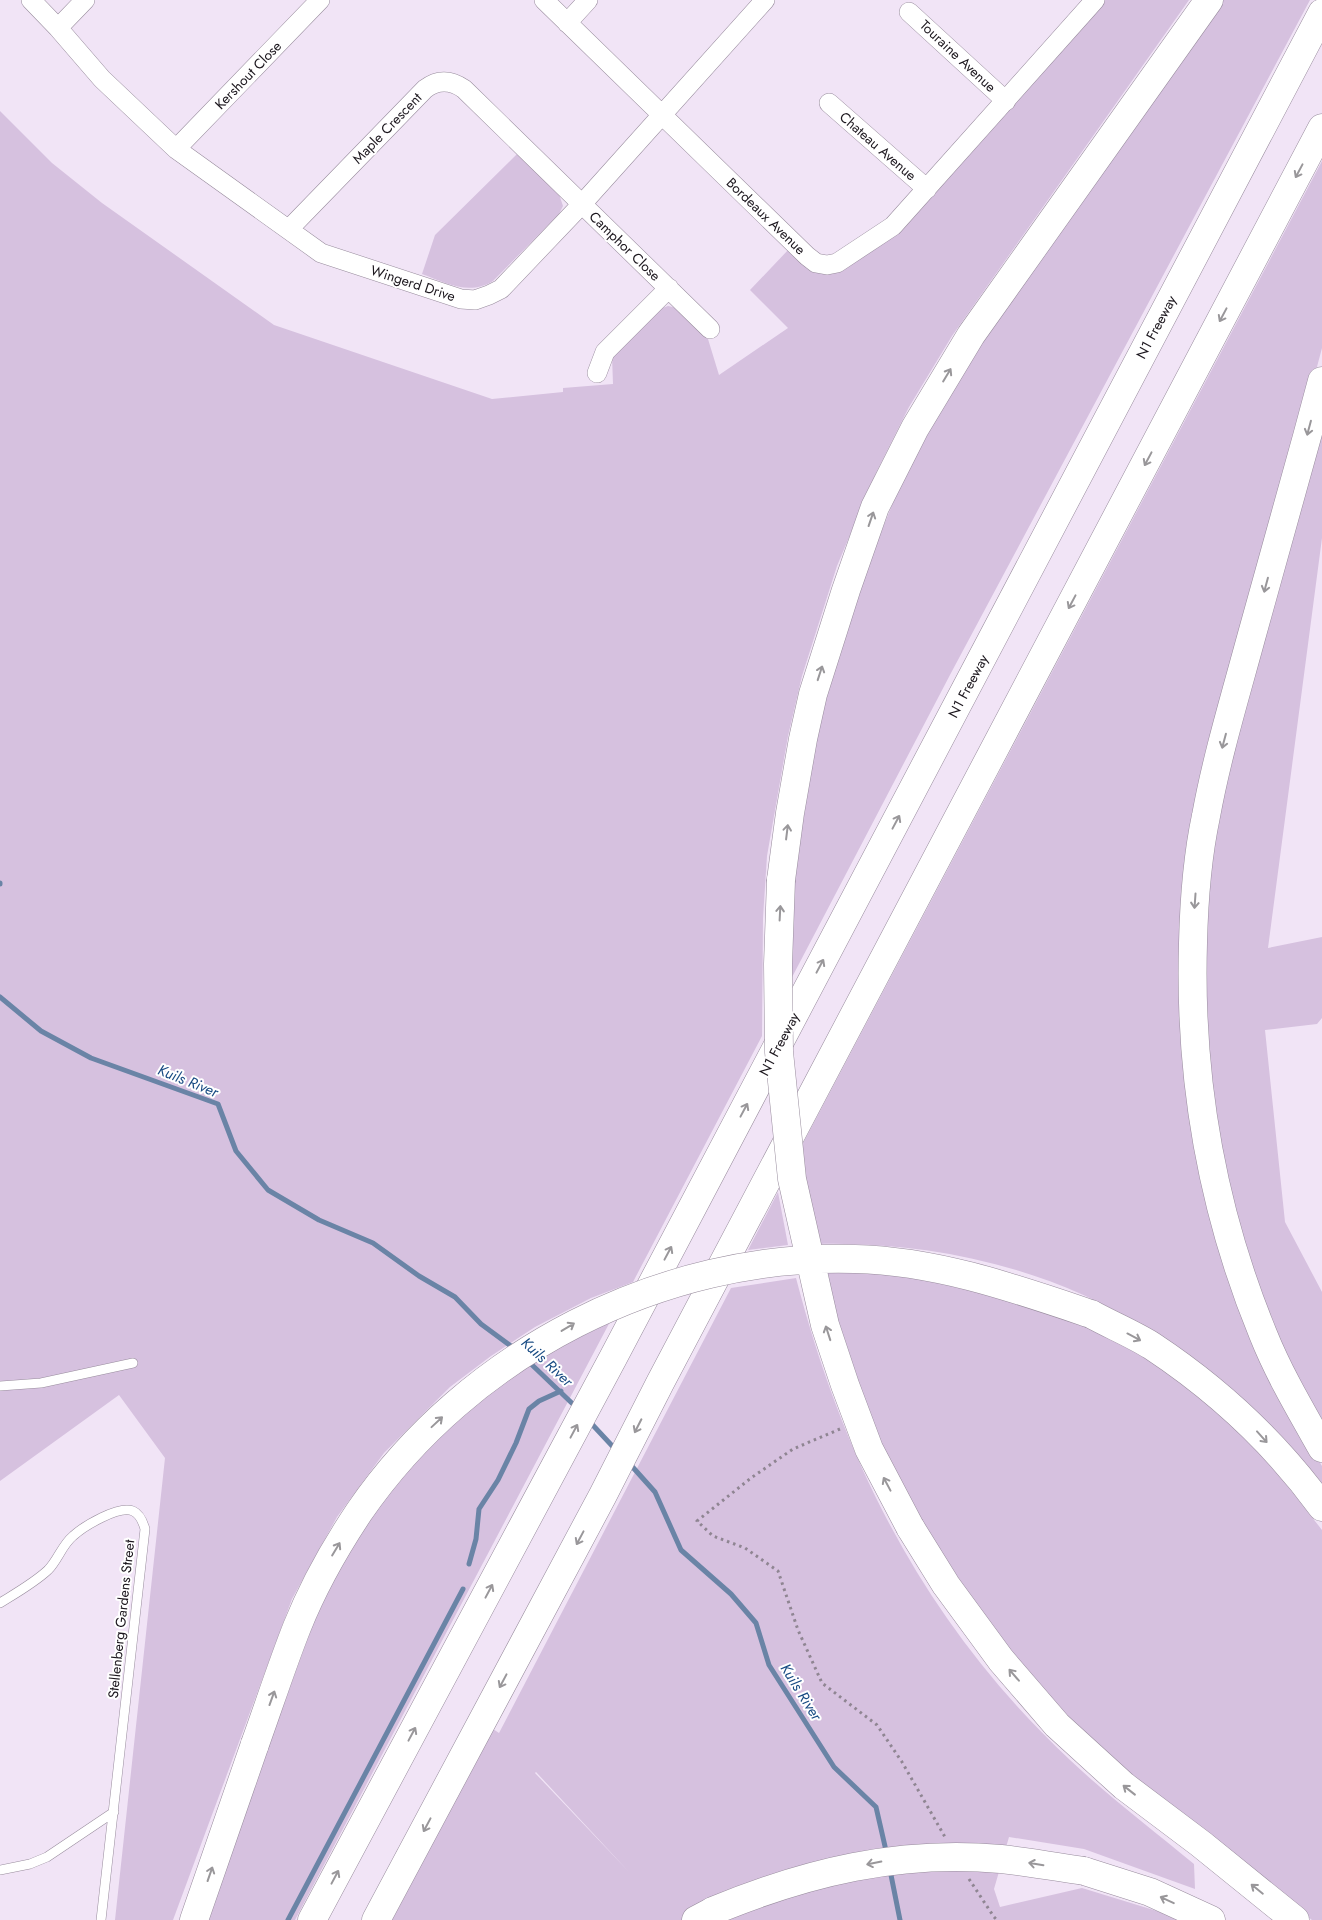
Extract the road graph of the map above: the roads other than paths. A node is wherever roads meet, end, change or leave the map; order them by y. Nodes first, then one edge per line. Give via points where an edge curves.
1 (31, 0) edge
2 (86, 0) edge
3 (320, 0) edge
4 (544, 0) edge
5 (588, 0) edge
6 (765, 0) edge
7 (1209, 0) edge
8 (1085, 4) edge
9 (909, 12) dead end
10 (1322, 13) edge
11 (567, 23) junction
12 (58, 28) junction
13 (1006, 100) junction
14 (829, 103) dead end
15 (662, 115) junction
16 (1322, 128) edge
17 (176, 149) junction
18 (927, 189) junction
19 (582, 204) junction
20 (288, 229) junction
21 (668, 288) junction
22 (710, 329) dead end
23 (597, 373) dead end
24 (1322, 381) edge
25 (133, 1363) dead end
26 (0, 1386) edge
27 (1322, 1448) edge
28 (1322, 1506) edge
29 (0, 1603) edge
30 (114, 1812) junction
31 (0, 1870) edge
32 (704, 1916) edge
33 (101, 1920) edge
34 (194, 1920) edge
35 (312, 1920) edge
36 (376, 1920) edge
37 (1211, 1920) edge
38 (1295, 1920) edge

1 - 12 street, Wingerd Drive
2 - 12 street
3 - 17 street, Kershout Close
4 - 11 street, Bordeaux Avenue
5 - 11 street
6 - 15 street, Wingerd Drive
38 -> 7 highway, bridge via 1124,1786 1057,1725 1001,1660 946,1585 910,1527 869,1449 825,1324 792,1179 779,1052 778,964 782,880 793,794 813,694 875,507 915,428 971,335
8 - 13 street, Bordeaux Avenue
9 - 13 street, Touraine Avenue
35 -> 10 highway, N1 Freeway via 613,1358
11 - 15 street, Bordeaux Avenue
12 - 17 street, Wingerd Drive via 102,79
13 - 18 street, Bordeaux Avenue
14 - 18 street, Chateau Avenue
15 - 18 street, Bordeaux Avenue via 816,262 827,265 846,258 893,226
15 - 19 street, Wingerd Drive
16 -> 36 highway
17 - 20 street, Wingerd Drive
19 - 20 street, Wingerd Drive via 501,289 475,300 461,299 321,253
19 - 20 street, Maple Crescent via 464,89 443,81 425,89
19 - 21 street, Camphor Close
21 - 22 street, Camphor Close
21 - 23 street, Camphor Close via 605,352
24 -> 27 highway via 1205,817 1194,899 1192,988 1198,1084 1215,1186 1243,1282 1264,1337
25 - 26 lane via 41,1383
34 -> 28 highway, bridge via 297,1626 353,1522 382,1481 452,1408 519,1358 572,1324 632,1298 702,1275 780,1261 855,1259 929,1266 973,1276 1091,1314 1151,1346 1204,1384 1255,1429
29 - 30 lane, Stellenberg Gardens Street via 48,1570 72,1536 84,1528 123,1510 134,1511 141,1518 145,1529
30 - 31 lane via 47,1857
30 - 33 lane, Stellenberg Gardens Street
37 -> 32 highway, bridge via 1150,1892 1084,1872 1001,1859 938,1858 883,1861 828,1872 751,1895

